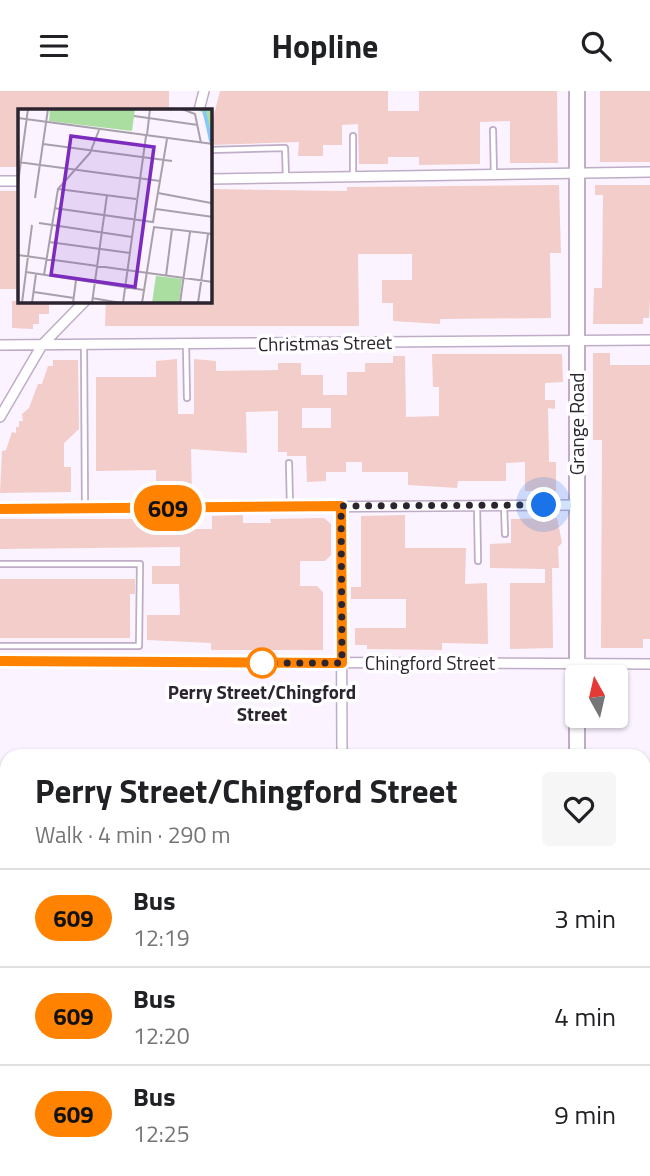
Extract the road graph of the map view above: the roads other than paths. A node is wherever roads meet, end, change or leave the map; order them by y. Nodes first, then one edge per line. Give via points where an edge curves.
1 (204, 91) edge
2 (577, 91) edge
3 (199, 109) edge
4 (493, 130) dead end
5 (353, 136) dead end
6 (212, 150) edge
7 (650, 172) edge
8 (577, 173) junction
9 (494, 177) junction
10 (353, 178) junction
11 (212, 179) edge
12 (286, 179) junction
13 (0, 181) edge
14 (18, 181) edge
15 (83, 303) edge
16 (650, 340) edge
17 (577, 341) junction
18 (0, 345) edge
19 (43, 345) junction
20 (186, 345) junction
21 (84, 346) junction
22 (187, 398) dead end
23 (0, 417) edge
24 (289, 463) dead end
25 (477, 505) junction
26 (505, 505) junction
27 (577, 505) junction
28 (341, 506) junction
29 (290, 507) junction
30 (85, 508) junction
31 (0, 509) edge
32 (505, 534) dead end
33 (478, 561) dead end
34 (0, 564) edge
35 (0, 646) edge
36 (0, 661) edge
37 (342, 663) junction
38 (576, 664) junction
39 (650, 664) edge
40 (342, 749) edge
41 (577, 749) edge

1 - 3 street
2 - 8 main road, Grange Road
4 - 9 lane
5 - 10 lane
6 - 12 lane via 285,148
7 - 8 street
8 - 9 street
8 - 17 main road, Grange Road
9 - 10 street
10 - 12 street
11 - 12 street
13 - 14 street
15 - 19 street
16 - 17 street, Christmas Street
17 - 20 street, Christmas Street
17 - 27 main road, Grange Road
18 - 19 street, Christmas Street
19 - 21 street, Christmas Street
19 - 23 street
20 - 21 street, Christmas Street
20 - 22 lane
21 - 30 lane
24 - 29 lane
25 - 26 street
25 - 28 street
25 - 33 lane
26 - 27 street
26 - 32 lane
27 - 38 main road, Grange Road
28 - 29 street
28 - 37 street
29 - 30 street
30 - 31 street
34 - 35 lane via 140,564 139,646
36 - 37 street, Chingford Street
37 - 38 street, Chingford Street
37 - 40 street
38 - 39 street, Chingford Street
38 - 41 main road, Grange Road

